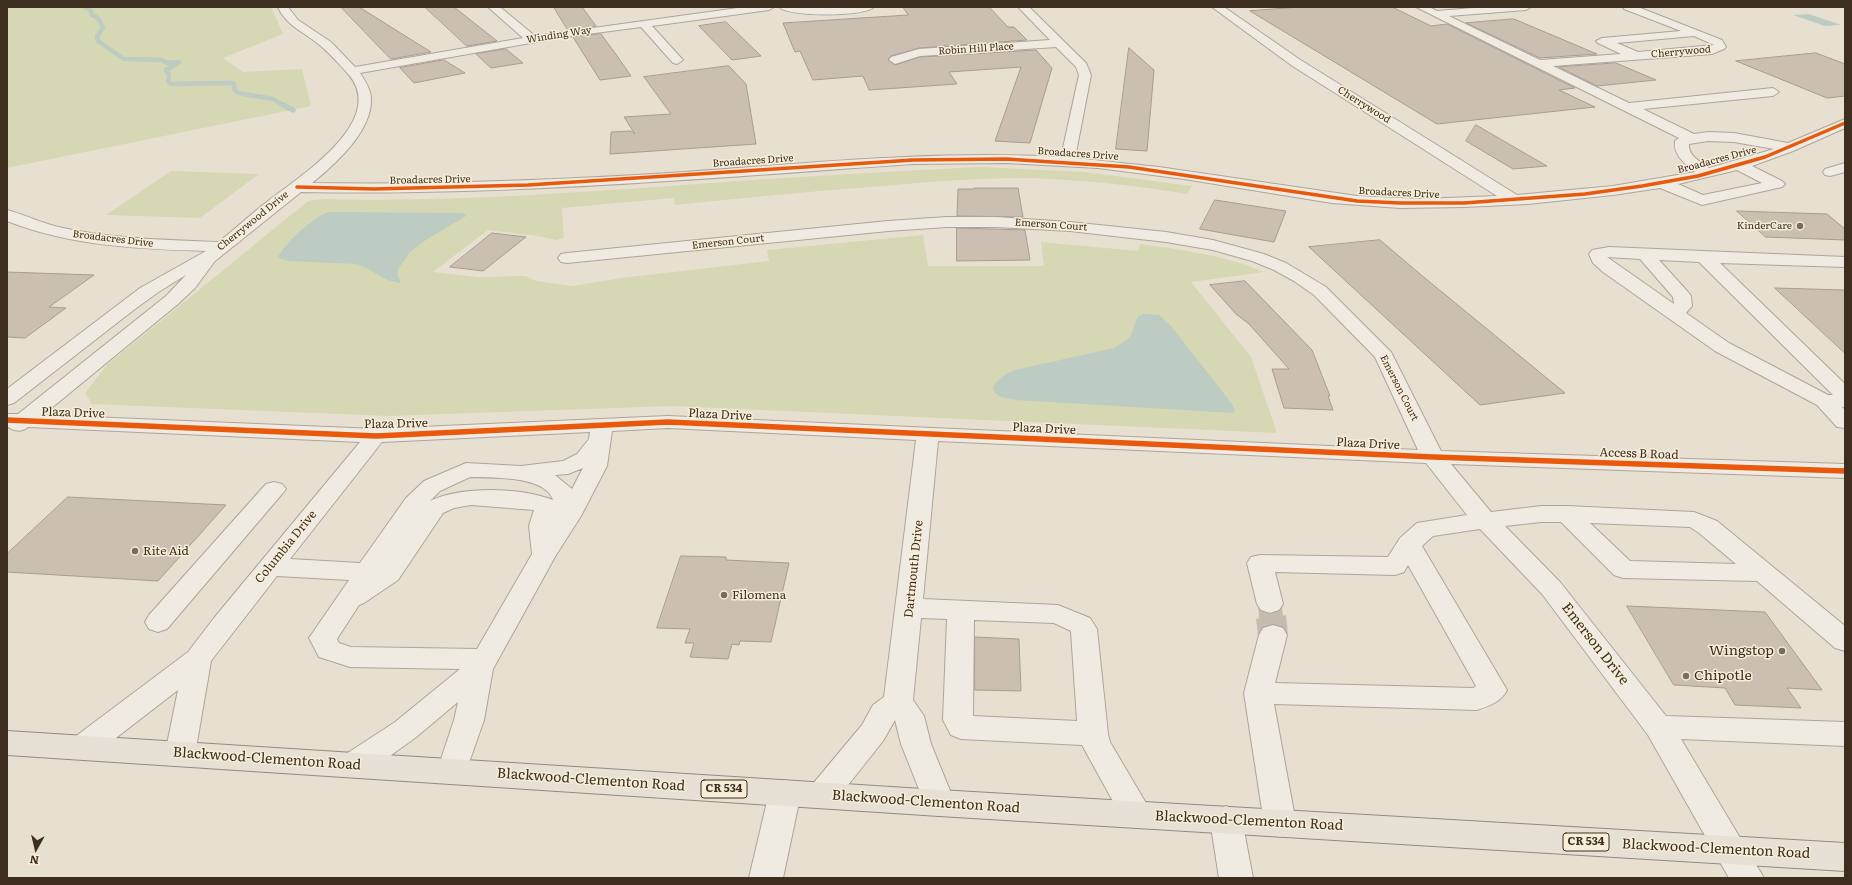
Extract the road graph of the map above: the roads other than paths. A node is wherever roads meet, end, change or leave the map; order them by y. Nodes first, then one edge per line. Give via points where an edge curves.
1 (283, 7) edge
2 (493, 7) edge
3 (714, 7) edge
4 (769, 7) edge
5 (784, 7) edge
6 (869, 7) edge
7 (1023, 7) edge
8 (1217, 7) edge
9 (1421, 7) edge
10 (1526, 7) edge
11 (1628, 7) edge
12 (725, 14) junction
13 (1436, 14) junction
14 (643, 23) junction
15 (1696, 34) junction
16 (532, 39) junction
17 (1059, 43) junction
18 (1635, 56) junction
19 (677, 60) dead end
20 (895, 60) dead end
21 (1539, 64) junction
22 (351, 71) junction
23 (1773, 92) dead end
24 (1628, 107) junction
25 (1845, 123) edge
26 (1691, 138) junction
27 (1787, 147) junction
28 (1067, 161) junction
29 (1738, 165) junction
30 (1845, 167) edge
31 (1830, 172) dead end
32 (1706, 174) junction
33 (1661, 183) junction
34 (297, 187) junction
35 (1514, 200) junction
36 (7, 215) edge
37 (215, 251) junction
38 (1645, 254) junction
39 (1704, 257) junction
40 (567, 258) dead end
41 (1845, 262) edge
42 (1674, 313) junction
43 (1845, 396) edge
44 (7, 399) edge
45 (1824, 401) junction
46 (1845, 402) edge
47 (1845, 422) edge
48 (12, 425) edge
49 (600, 434) junction
50 (928, 434) junction
51 (376, 436) junction
52 (1433, 457) junction
53 (1845, 471) edge
54 (517, 472) junction
55 (274, 489) dead end
56 (1567, 514) junction
57 (569, 516) junction
58 (1486, 520) junction
59 (1409, 544) junction
60 (544, 554) junction
61 (270, 566) junction
62 (366, 572) junction
63 (1763, 574) junction
64 (345, 603) junction
65 (1270, 604) tunnel mouth
66 (910, 608) junction
67 (961, 610) junction
68 (158, 622) dead end
69 (1273, 635) tunnel mouth
70 (1845, 641) edge
71 (198, 659) junction
72 (481, 664) junction
73 (1258, 693) junction
74 (898, 703) junction
75 (1658, 727) junction
76 (1093, 734) junction
77 (1845, 734) edge
78 (7, 743) edge
79 (84, 747) junction
80 (180, 754) junction
81 (354, 765) junction
82 (452, 771) junction
83 (785, 793) junction
84 (822, 795) junction
85 (939, 803) junction
86 (1137, 815) junction
87 (1226, 820) junction
88 (1280, 823) junction
89 (1731, 850) junction
90 (1845, 856) edge
91 (766, 878) edge
92 (1236, 878) edge
93 (1747, 878) edge

1 - 22 street, Cherrywood Drive via 288,17 326,44
2 - 16 street
3 - 12 street
4 - 12 street, Winding Way
5 - 6 street via 809,12
7 - 17 street
8 - 35 street, Cherrywood via 1295,62
9 - 13 street
10 - 13 street
11 - 15 street, Cherrywood
12 - 14 street, Winding Way
13 - 21 street
14 - 16 street, Winding Way
14 - 19 street
15 - 18 street, Cherrywood via 1718,42 1720,47 1712,50
15 - 18 street via 1602,41
16 - 22 street, Winding Way
17 - 20 street, Robin Hill Place via 919,53
17 - 28 street via 1082,66 1085,75
18 - 21 street, Cherrywood
21 - 24 street
22 - 34 street, Cherrywood Drive via 364,94 363,113 356,130 339,152
23 - 24 street
24 - 26 street
25 - 27 street, Broadacres Drive
26 - 27 street via 1722,137
26 - 32 street via 1682,141 1682,153
27 - 29 street, Broadacres Drive via 1755,161
28 - 34 street, Broadacres Drive via 935,159 549,185 468,188 396,190
28 - 35 street, Broadacres Drive via 1161,171 1356,200 1430,204
29 - 32 street, Broadacres Drive
29 - 33 street via 1777,184 1702,200
30 - 31 street
32 - 33 street, Broadacres Drive
33 - 35 street, Broadacres Drive via 1586,194
34 - 37 street, Cherrywood Drive
36 - 37 street, Broadacres Drive via 43,228 91,238
37 - 44 street, Cherrywood Drive via 147,291
37 - 48 street, Cherrywood Drive via 172,300
38 - 39 street
38 - 42 street via 1682,296 1683,306
38 - 42 street via 1598,254 1599,259 1609,268
39 - 41 street
39 - 43 street
40 - 52 street, Emerson Court via 946,222 1025,223 1091,228 1175,238 1225,248 1269,261 1304,279 1320,291 1375,345 1390,367
42 - 45 street via 1722,347
45 - 46 street
45 - 47 street
48 - 51 street, Plaza Drive
49 - 50 street, Plaza Drive via 668,422
49 - 51 street, Plaza Drive
49 - 54 street via 585,459 568,467
49 - 57 street via 596,466
50 - 52 street, Plaza Drive
50 - 66 street, Dartmouth Drive
51 - 61 street, Columbia Drive
52 - 53 street, Access B Road
52 - 58 street, Emerson Drive
54 - 57 street via 547,480 562,492
54 - 62 street via 466,470 432,486 414,503
55 - 68 street
56 - 58 street
56 - 63 street via 1694,520 1708,527
56 - 63 street via 1623,569
57 - 60 street
58 - 59 street via 1426,529
58 - 75 street, Emerson Drive via 1551,588
59 - 65 street via 1396,566 1260,563
59 - 73 street via 1493,690 1476,699
60 - 64 street via 541,526 546,506 536,502 461,498 445,501 435,508 389,574
60 - 72 street
61 - 62 street
61 - 71 street, Columbia Drive
62 - 64 street
63 - 70 street
64 - 72 street via 323,638 329,650 350,657
66 - 67 street
66 - 74 street, Dartmouth Drive
67 - 76 street via 1058,614 1081,625 1084,629
67 - 76 street via 958,720 961,727
69 - 73 street
71 - 79 street, Columbia Drive
71 - 80 street, Columbia Drive
72 - 81 street via 405,730
72 - 82 street via 469,720
73 - 88 street
74 - 84 street via 883,713 873,734
74 - 85 street via 909,716 916,744
75 - 77 street
75 - 89 street, Emerson Drive
76 - 86 street via 1108,768
78 - 79 main road, Blackwood-Clementon Road / CR 534
79 - 80 main road, Blackwood-Clementon Road / CR 534
80 - 81 main road, Blackwood-Clementon Road / CR 534
81 - 82 main road, Blackwood-Clementon Road / CR 534
82 - 83 main road, Blackwood-Clementon Road / CR 534
83 - 84 main road, Blackwood-Clementon Road / CR 534
83 - 91 street
84 - 85 main road, Blackwood-Clementon Road / CR 534
85 - 86 main road, Blackwood-Clementon Road / CR 534
86 - 87 main road, Blackwood-Clementon Road / CR 534
87 - 88 main road, Blackwood-Clementon Road / CR 534
87 - 92 street
88 - 89 main road, Blackwood-Clementon Road / CR 534
89 - 90 main road, Blackwood-Clementon Road / CR 534
89 - 93 street, Emerson Drive

